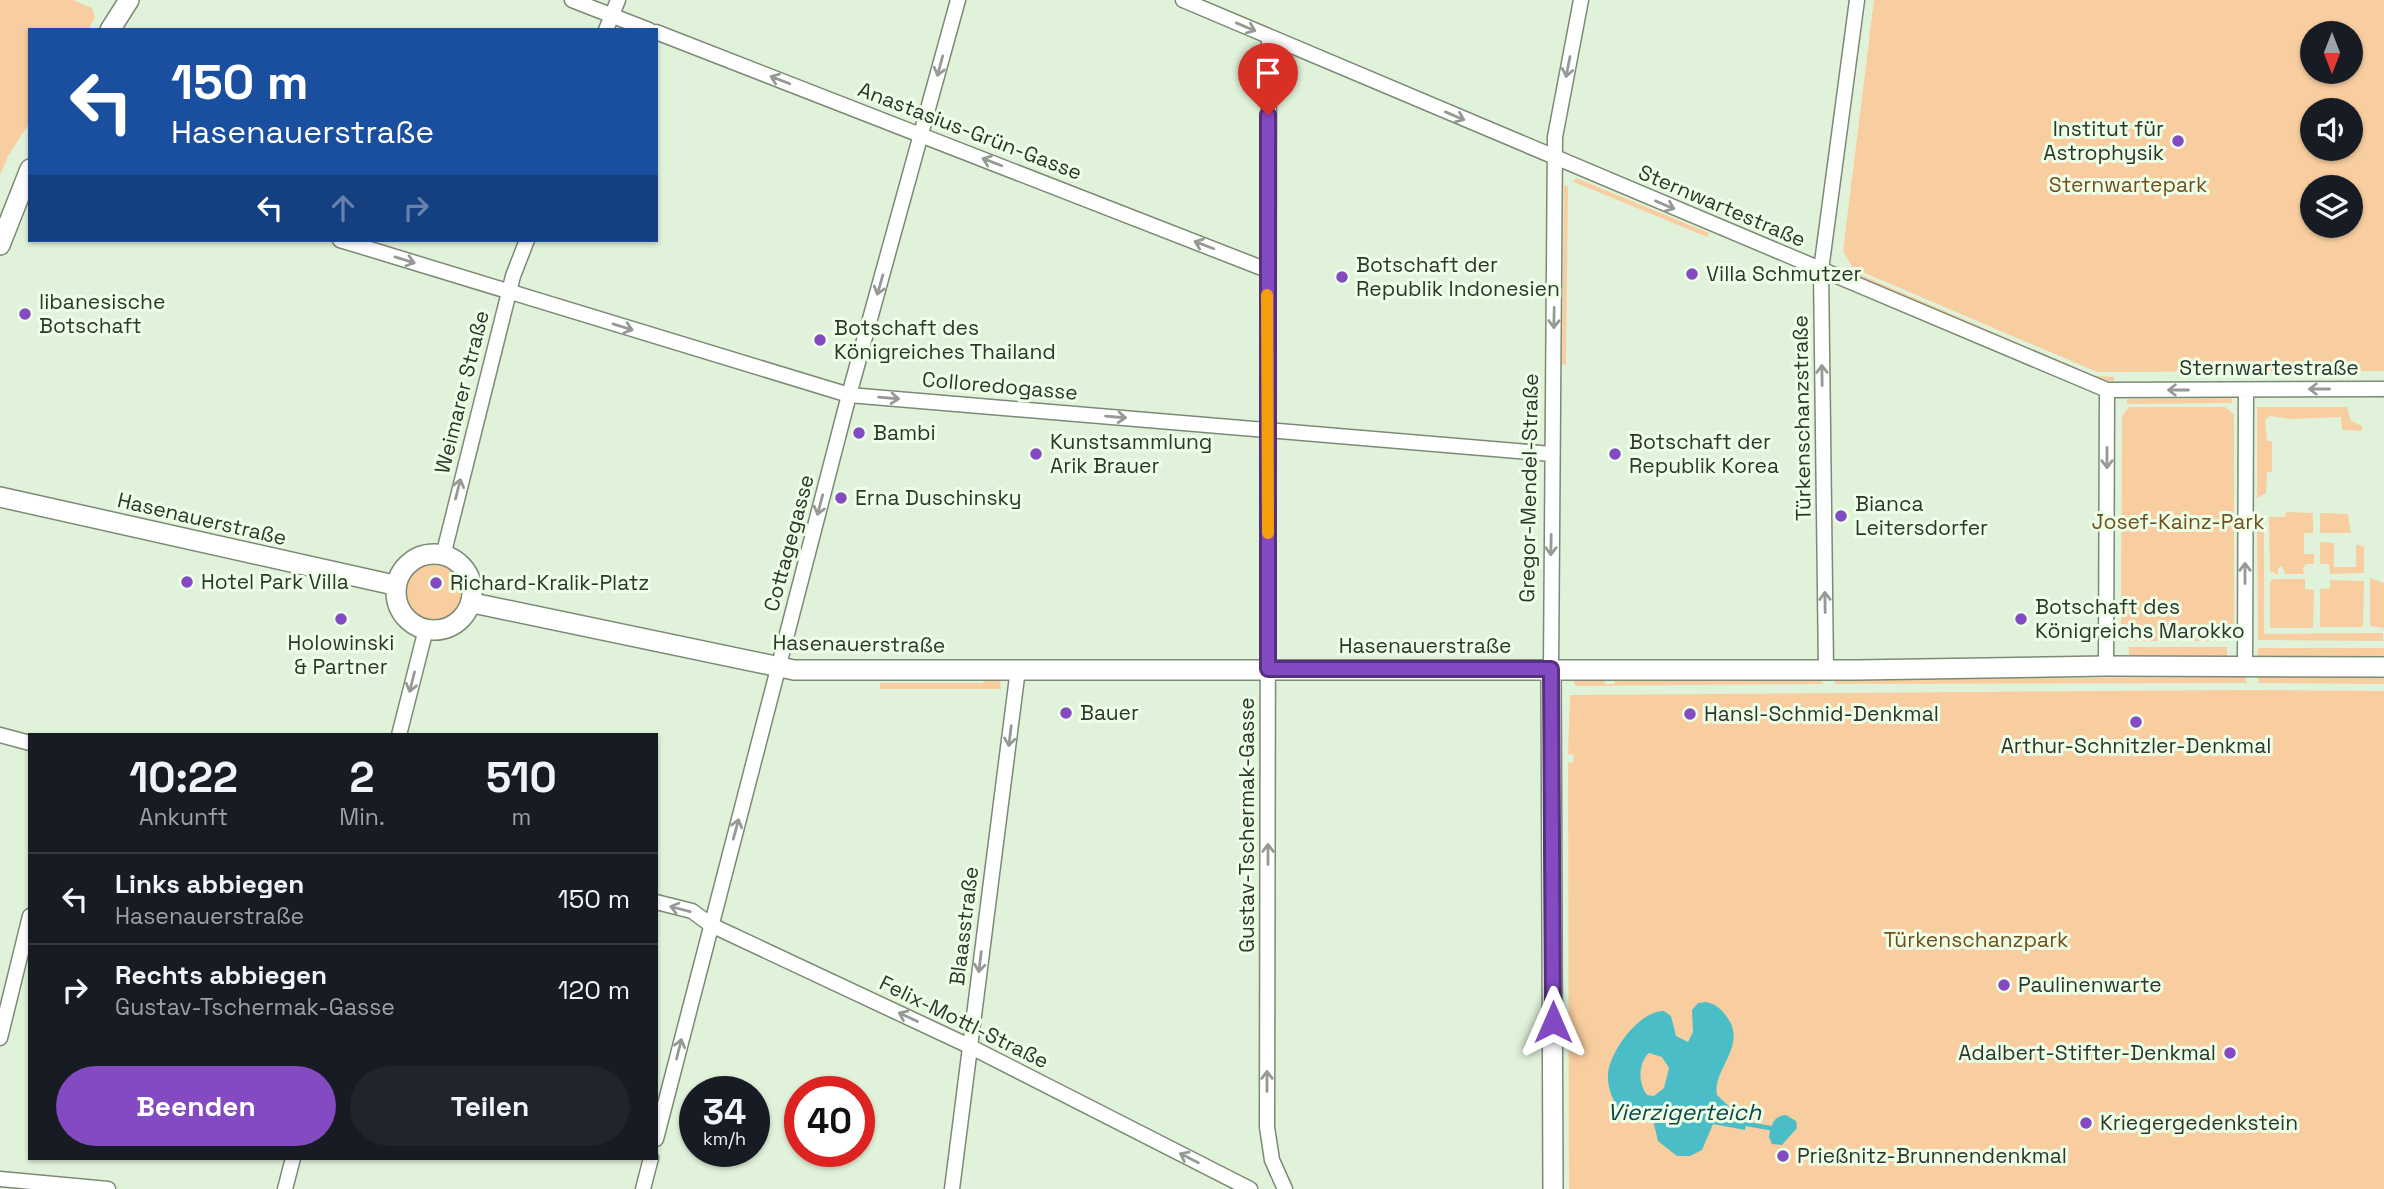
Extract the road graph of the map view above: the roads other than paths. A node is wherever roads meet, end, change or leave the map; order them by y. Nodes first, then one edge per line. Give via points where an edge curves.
1 (128, 0) edge
2 (572, 0) edge
3 (618, 0) edge
4 (958, 0) edge
5 (1183, 0) edge
6 (1581, 0) edge
7 (1857, 0) edge
8 (609, 23) edge
9 (111, 28) edge
10 (638, 28) edge
11 (658, 34) edge
12 (1269, 37) junction
13 (922, 134) junction
14 (1556, 159) junction
15 (28, 174) edge
16 (346, 242) edge
17 (526, 242) edge
18 (0, 245) edge
19 (1267, 270) junction
20 (1821, 270) junction
21 (509, 292) junction
22 (2384, 389) edge
23 (2107, 390) junction
24 (2246, 390) junction
25 (849, 395) junction
26 (1268, 430) junction
27 (1552, 454) junction
28 (0, 497) edge
29 (443, 556) junction
30 (394, 585) junction
31 (473, 603) junction
32 (426, 629) junction
33 (2106, 666) junction
34 (2245, 666) junction
35 (2384, 667) edge
36 (778, 668) junction
37 (1018, 669) junction
38 (1268, 669) junction
39 (1551, 669) junction
40 (1826, 670) junction
41 (400, 733) edge
42 (0, 735) edge
43 (28, 742) edge
44 (658, 902) edge
45 (28, 924) edge
46 (711, 925) junction
47 (0, 1038) edge
48 (969, 1046) junction
49 (658, 1131) edge
50 (292, 1160) edge
51 (650, 1160) edge
52 (0, 1179) edge
53 (108, 1189) edge
54 (285, 1189) edge
55 (643, 1189) edge
56 (952, 1189) edge
57 (1250, 1189) edge
58 (1285, 1189) edge
59 (1553, 1189) edge

1 - 9 street
2 - 8 street
3 - 8 street
4 -> 13 street, Cottagegasse
5 -> 12 street, Sternwartestraße
6 -> 14 street, Gregor-Mendel-Straße via 1555,137
7 - 20 street, Türkenschanzstraße
8 - 10 street
13 -> 11 street, Anastasius-Grün-Gasse
12 -> 14 street, Sternwartestraße
12 - 19 street, Gustav-Tschermak-Gasse
19 -> 13 street, Anastasius-Grün-Gasse
13 -> 25 street, Cottagegasse
14 -> 20 street, Sternwartestraße
14 -> 27 street, Gregor-Mendel-Straße
15 - 18 street
16 -> 21 street, Colloredogasse
17 - 21 street, Weimarer Straße
19 - 26 street, Gustav-Tschermak-Gasse
20 - 23 street, Sternwartestraße
40 -> 20 street, Türkenschanzstraße
21 -> 25 street, Colloredogasse
29 -> 21 street, Weimarer Straße
22 -> 24 street, Sternwartestraße
24 -> 23 street, Sternwartestraße
23 -> 33 street
34 -> 24 street
25 -> 26 street, Colloredogasse
25 -> 36 street, Cottagegasse
26 - 27 street, Colloredogasse
26 - 38 street, Gustav-Tschermak-Gasse
27 -> 39 street, Gregor-Mendel-Straße
28 - 30 street, Hasenauerstraße
29 - 30 street via 409,563
29 - 31 street via 467,573 473,583
30 - 32 street via 401,612
31 - 32 street via 457,624
31 - 36 street, Hasenauerstraße
32 -> 41 street
33 - 34 street, Hasenauerstraße
33 - 40 street, Hasenauerstraße
34 - 35 street, Hasenauerstraße
36 - 37 street, Hasenauerstraße
46 -> 36 street, Cottagegasse
37 - 38 street, Hasenauerstraße
37 -> 48 street, Blaasstraße
38 - 39 street, Hasenauerstraße
58 -> 38 street, Gustav-Tschermak-Gasse via 1272,1160 1267,1127
39 - 40 street, Hasenauerstraße
39 - 59 street, Gregor-Mendel-Straße
42 - 43 street
46 -> 44 street, Felix-Mottl-Straße via 692,911
45 - 47 street
48 -> 46 street, Felix-Mottl-Straße
49 -> 46 street, Cottagegasse
48 - 56 street, Blaasstraße
57 -> 48 street, Felix-Mottl-Straße
50 - 54 street
51 - 55 street
52 - 53 street

